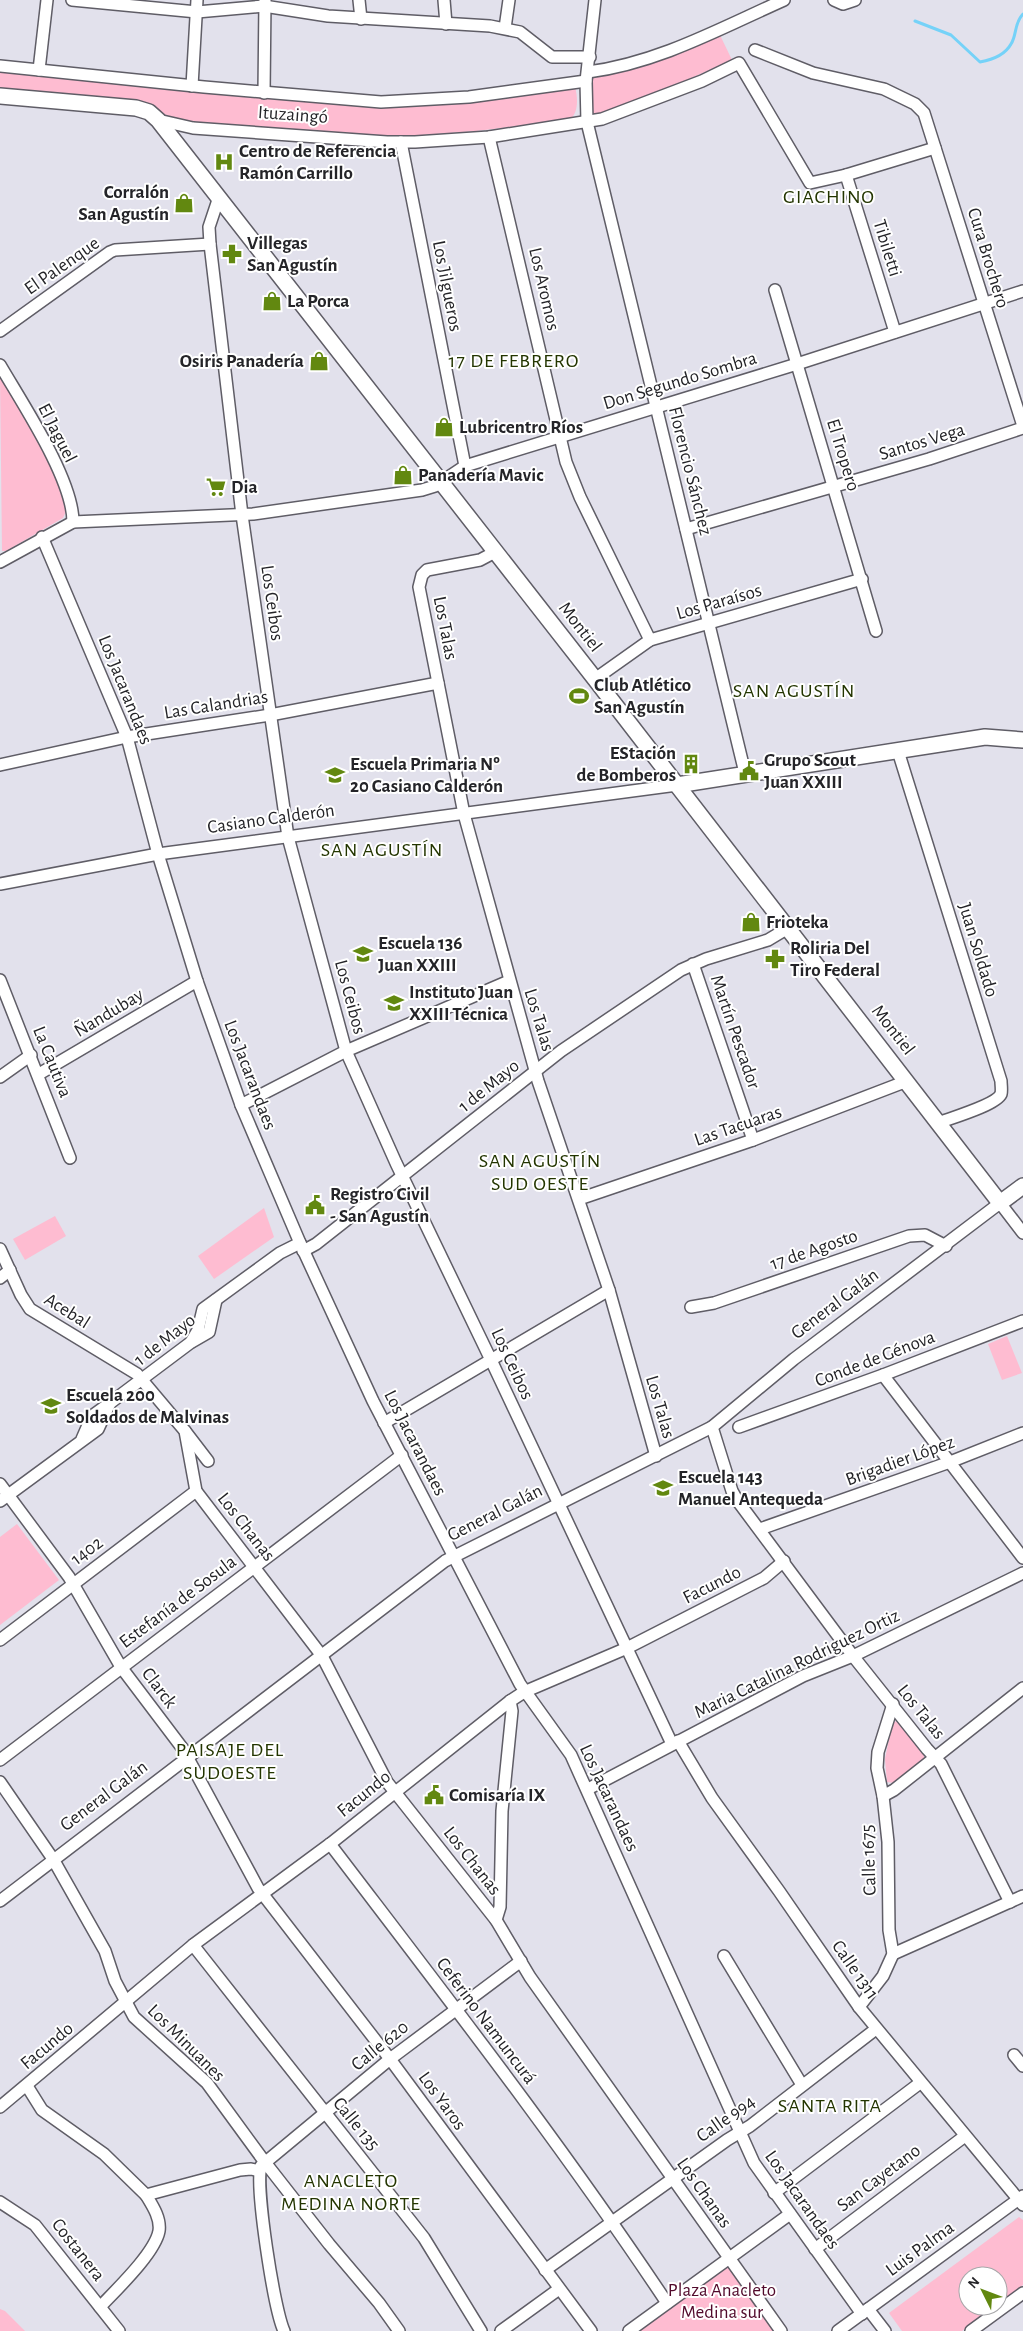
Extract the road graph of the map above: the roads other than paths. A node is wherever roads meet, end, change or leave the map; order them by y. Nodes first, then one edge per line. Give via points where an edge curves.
1 (47, 0) edge
2 (72, 0) edge
3 (197, 0) edge
4 (359, 0) edge
5 (444, 0) edge
6 (509, 0) edge
7 (595, 0) edge
8 (784, 0) edge
9 (834, 0) edge
10 (855, 0) edge
11 (264, 3) edge
12 (197, 12) junction
13 (361, 19) junction
14 (446, 24) junction
15 (505, 28) junction
16 (755, 50) dead end
17 (590, 57) junction
18 (0, 66) edge
19 (39, 70) junction
20 (587, 76) junction
21 (192, 86) junction
22 (264, 93) junction
23 (0, 96) edge
24 (158, 120) junction
25 (587, 122) junction
26 (193, 128) junction
27 (489, 137) junction
28 (401, 142) junction
29 (936, 148) junction
30 (184, 151) junction
31 (846, 175) junction
32 (219, 197) junction
33 (210, 244) junction
34 (775, 290) dead end
35 (1023, 291) edge
36 (984, 304) junction
37 (0, 331) edge
38 (895, 332) junction
39 (797, 364) junction
40 (0, 365) edge
41 (656, 407) junction
42 (1023, 427) edge
43 (561, 435) junction
44 (465, 466) junction
45 (441, 482) junction
46 (834, 486) junction
47 (242, 515) junction
48 (73, 522) junction
49 (686, 529) junction
50 (42, 538) junction
51 (495, 552) junction
52 (0, 562) edge
53 (862, 579) junction
54 (709, 624) junction
55 (876, 631) dead end
56 (650, 640) junction
57 (595, 679) junction
58 (438, 683) junction
59 (270, 715) junction
60 (127, 737) junction
61 (1023, 740) edge
62 (898, 751) junction
63 (0, 765) edge
64 (745, 773) junction
65 (677, 785) junction
66 (464, 814) junction
67 (288, 837) junction
68 (158, 854) junction
69 (0, 884) edge
70 (788, 928) junction
71 (693, 964) junction
72 (0, 980) edge
73 (197, 981) junction
74 (509, 981) junction
75 (346, 1050) junction
76 (31, 1055) junction
77 (536, 1070) junction
78 (39, 1074) junction
79 (0, 1077) edge
80 (907, 1081) junction
81 (241, 1105) junction
82 (938, 1122) junction
83 (753, 1140) junction
84 (70, 1158) dead end
85 (403, 1177) junction
86 (1023, 1186) edge
87 (579, 1200) junction
88 (1000, 1203) junction
89 (1023, 1233) edge
90 (946, 1246) junction
91 (301, 1247) junction
92 (0, 1249) edge
93 (10, 1270) junction
94 (0, 1278) edge
95 (609, 1290) junction
96 (691, 1307) dead end
97 (1023, 1321) edge
98 (491, 1360) junction
99 (883, 1375) junction
100 (143, 1379) junction
101 (384, 1423) junction
102 (712, 1427) junction
103 (739, 1427) dead end
104 (185, 1431) junction
105 (1023, 1434) edge
106 (402, 1455) junction
107 (656, 1456) junction
108 (208, 1461) dead end
109 (950, 1462) junction
110 (0, 1484) edge
111 (196, 1491) junction
112 (4, 1498) edge
113 (559, 1504) junction
114 (760, 1530) junction
115 (454, 1556) junction
116 (1023, 1558) edge
117 (784, 1561) junction
118 (254, 1566) junction
119 (1023, 1573) edge
120 (73, 1584) junction
121 (0, 1640) edge
122 (627, 1648) junction
123 (322, 1656) junction
124 (854, 1656) junction
125 (121, 1667) junction
126 (1023, 1688) edge
127 (524, 1692) junction
128 (510, 1701) junction
129 (892, 1704) junction
130 (675, 1743) junction
131 (936, 1757) junction
132 (188, 1758) junction
133 (0, 1760) edge
134 (0, 1782) edge
135 (588, 1789) junction
136 (394, 1791) junction
137 (883, 1796) junction
138 (330, 1844) junction
139 (53, 1859) junction
140 (262, 1894) junction
141 (1023, 1896) edge
142 (0, 1901) edge
143 (1010, 1902) junction
144 (496, 1920) junction
145 (193, 1945) junction
146 (893, 1954) junction
147 (724, 1956) dead end
148 (521, 1961) junction
149 (125, 2002) junction
150 (859, 2007) junction
151 (456, 2008) junction
152 (876, 2029) junction
153 (1014, 2055) dead end
154 (390, 2060) junction
155 (1023, 2066) edge
156 (920, 2082) junction
157 (802, 2085) junction
158 (26, 2086) junction
159 (0, 2107) edge
160 (325, 2114) junction
161 (740, 2132) junction
162 (965, 2136) junction
163 (262, 2166) junction
164 (672, 2179) junction
165 (774, 2192) junction
166 (146, 2195) junction
167 (1021, 2200) edge
168 (0, 2202) edge
169 (790, 2214) junction
170 (613, 2221) junction
171 (815, 2249) junction
172 (729, 2258) junction
173 (545, 2270) junction
174 (559, 2289) junction
175 (1022, 2297) edge
176 (667, 2303) junction
177 (100, 2307) junction
178 (865, 2311) junction
179 (119, 2331) edge
180 (284, 2331) edge
181 (398, 2331) edge
182 (481, 2331) edge
183 (500, 2331) edge
184 (591, 2331) edge
185 (629, 2331) edge
186 (781, 2331) edge
187 (838, 2331) edge
188 (885, 2331) edge
189 (971, 2331) edge

1 - 19 street
2 - 12 street
3 - 12 street
4 - 13 street
5 - 14 street
6 - 15 street
7 - 17 street, Florencio Sánchez
8 - 20 street, Ituzaingó via 664,53
9 - 10 street via 843,4
11 - 12 street
11 - 13 street
11 - 22 street
12 - 21 street
13 - 14 street
14 - 15 street
15 - 17 street via 526,35 552,57
16 - 29 street, Cura Brochero via 813,72 870,84 915,104 924,113
17 - 20 street, Florencio Sánchez
18 - 19 street, Ituzaingó
19 - 21 street, Ituzaingó
20 - 22 street, Ituzaingó via 468,97 408,101
20 - 25 street, Florencio Sánchez
21 - 22 street, Ituzaingó
23 - 24 street, Ituzaingó via 136,108 149,112
24 - 26 street, Ituzaingó
24 - 30 street, Montiel
25 - 27 street, Ituzaingó
25 - 31 street, Ituzaingó via 702,82 739,63 807,181 813,183
25 - 41 street, Florencio Sánchez
26 - 28 street, Ituzaingó
26 - 30 street via 185,137
27 - 28 street, Ituzaingó
27 - 43 street, Los Aromos
28 - 44 street, Los Jilgueros
29 - 31 street
29 - 36 street, Cura Brochero
30 - 32 street, Montiel
31 - 38 street, Tibiletti
32 - 33 street, Los Ceibos via 210,226
32 - 45 street, Montiel
33 - 37 street, El Palenque via 110,252
33 - 47 street, Los Ceibos
34 - 39 street, El Tropero
35 - 36 street, Don Segundo Sombra
36 - 38 street, Don Segundo Sombra
36 - 42 street, Cura Brochero
38 - 39 street, Don Segundo Sombra
39 - 41 street, Don Segundo Sombra
39 - 46 street, El Tropero
40 - 48 street, El Jaguel via 49,451 71,503
41 - 43 street, Don Segundo Sombra
41 - 49 street, Florencio Sánchez
42 - 46 street, Santos Vega via 929,459
43 - 44 street, Don Segundo Sombra
43 - 56 street, Los Aromos via 566,462 580,497
44 - 45 street, Don Segundo Sombra
45 - 47 street, Don Segundo Sombra via 422,490
45 - 51 street, Montiel
46 - 49 street, Santos Vega
46 - 53 street, El Tropero
47 - 48 street, Don Segundo Sombra
47 - 59 street, Los Ceibos
48 - 50 street, Don Segundo Sombra
49 - 54 street, Florencio Sánchez
50 - 52 street, Don Segundo Sombra
50 - 60 street, Los Jacarandaes
51 - 57 street, Montiel
51 - 58 street, Los Talas via 480,560 435,568 422,575 419,587
53 - 54 street, Los Paraísos
53 - 55 street, El Tropero
54 - 56 street, Los Paraísos
54 - 64 street, Florencio Sánchez
56 - 57 street, Los Paraísos
57 - 65 street, Montiel
58 - 59 street, Las Calandrias
58 - 66 street, Los Talas
59 - 60 street, Las Calandrias
59 - 67 street, Los Ceibos
60 - 63 street, Las Calandrias
60 - 68 street, Los Jacarandaes
61 - 62 street, Casiano Calderón via 986,738
62 - 64 street, Casiano Calderón
62 - 82 street, Juan Soldado via 1002,1090 991,1102
64 - 65 street, Casiano Calderón
65 - 66 street, Casiano Calderón
65 - 70 street, Montiel
66 - 67 street, Casiano Calderón
66 - 74 street, Los Talas
67 - 68 street, Casiano Calderón
67 - 75 street, Los Ceibos
68 - 69 street, Casiano Calderón
68 - 73 street, Los Jacarandaes
70 - 71 street, 1 de Mayo via 768,940
70 - 80 street, Montiel
71 - 77 street, 1 de Mayo via 561,1050
71 - 83 street, Martín Pescador
72 - 76 street, La Cautiva
73 - 78 street, Ñandubay
73 - 81 street, Los Jacarandaes
74 - 75 street
74 - 77 street, Los Talas
75 - 81 street
75 - 85 street, Los Ceibos
76 - 78 street, La Cautiva
76 - 79 street
77 - 85 street, 1 de Mayo
77 - 87 street, Los Talas
78 - 84 street, La Cautiva
80 - 82 street, Montiel
80 - 83 street, Las Tacuaras
81 - 91 street, Los Jacarandaes
82 - 88 street, Montiel
83 - 87 street, Las Tacuaras
85 - 91 street, 1 de Mayo via 316,1244
85 - 98 street, Los Ceibos
86 - 88 street, General Galán
87 - 95 street, Los Talas
88 - 89 street, Montiel
88 - 90 street, General Galán
90 - 96 street, 17 de Agosto via 926,1235 910,1236 714,1303
90 - 102 street, General Galán via 794,1359
91 - 100 street, 1 de Mayo via 280,1252 203,1309 198,1330 190,1343
91 - 101 street, Los Jacarandaes
92 - 93 street, Acebal
93 - 94 street
93 - 100 street, Acebal via 30,1309
95 - 98 street
95 - 107 street, Los Talas
97 - 99 street, Conde de Génova
98 - 101 street
98 - 113 street, Los Ceibos
99 - 103 street, Conde de Génova
99 - 109 street
100 - 104 street, Los Chanas
100 - 112 street, 1 de Mayo via 92,1416 82,1439
101 - 106 street, Los Jacarandaes
102 - 107 street, General Galán
102 - 114 street, Los Talas via 732,1492
104 - 108 street
104 - 111 street, Los Chanas
105 - 109 street, Brigadier López
106 - 115 street, Los Jacarandaes
106 - 118 street, Estefanía de Sosula
107 - 113 street, General Galán
109 - 114 street, Brigadier López
109 - 116 street
110 - 112 street, Clarck
111 - 118 street, Los Chanas
111 - 120 street, 1402
112 - 120 street, Clarck
113 - 115 street, General Galán
113 - 122 street, Los Ceibos
114 - 117 street, Los Talas
115 - 123 street, General Galán
115 - 127 street, Los Jacarandaes
117 - 122 street, Facundo via 764,1578
117 - 124 street, Los Talas
118 - 123 street, Los Chanas
118 - 125 street, Estefanía de Sosula
119 - 124 street, Maria Catalina Rodriguez Ortiz
120 - 121 street, 1402
120 - 125 street, Clarck
122 - 127 street, Facundo
122 - 130 street, Los Ceibos
123 - 132 street, General Galán
123 - 136 street, Los Chanas
124 - 129 street, Los Talas
124 - 130 street, Maria Catalina Rodriguez Ortiz via 803,1676
125 - 132 street, Clarck
125 - 133 street, Estefanía de Sosula
126 - 131 street
127 - 128 street, Facundo
127 - 135 street, Los Jacarandaes via 566,1746
128 - 136 street, Facundo
128 - 144 street via 512,1711 502,1811 500,1907
129 - 131 street, Los Talas
129 - 137 street, Calle 1675 via 876,1768
130 - 135 street, Maria Catalina Rodriguez Ortiz
130 - 150 street, Calle 1311
131 - 137 street
131 - 143 street, Los Talas via 967,1812
132 - 139 street, General Galán
132 - 140 street, Clarck
134 - 139 street, Los Minuanes
135 - 161 street, Los Jacarandaes
136 - 138 street, Facundo
136 - 144 street, Los Chanas
137 - 146 street, Calle 1675 via 888,1842 889,1938
138 - 140 street, Facundo
138 - 151 street, Ceferino Namuncurá
139 - 142 street, General Galán
139 - 149 street, Los Minuanes via 105,1951
140 - 145 street, Facundo
140 - 154 street, Los Yaros
141 - 143 street
143 - 146 street
144 - 148 street, Los Chanas
145 - 149 street, Facundo
145 - 160 street, Calle 135
146 - 150 street via 883,1976
147 - 157 street
148 - 151 street, Calle 620
148 - 164 street, Los Chanas
149 - 158 street, Facundo
149 - 163 street, Los Minuanes via 134,2017 200,2075
150 - 152 street, Calle 1311
151 - 154 street, Calle 620
151 - 170 street, Ceferino Namuncurá
152 - 156 street, Calle 1311
152 - 157 street, Calle 994
153 - 155 street
154 - 160 street, Calle 620
154 - 173 street, Los Yaros
156 - 162 street, Calle 1311
156 - 165 street
157 - 161 street, Calle 994
158 - 159 street, Facundo
158 - 166 street via 42,2110 104,2154
160 - 163 street, Calle 620
160 - 182 street, Calle 135 via 424,2238
161 - 164 street, Calle 994
161 - 165 street, Los Jacarandaes via 754,2163
162 - 167 street, Calle 1311
162 - 171 street, San Cayetano
163 - 166 street
163 - 180 street via 258,2181 267,2248
163 - 181 street, Los Minuanes via 379,2303
164 - 170 street, Calle 994
164 - 172 street, Los Chanas
165 - 169 street, Los Jacarandaes
166 - 177 street via 157,2216 159,2230 156,2238 143,2260
167 - 178 street, Luis Palma
168 - 177 street, Costanera via 35,2225
169 - 171 street, Los Jacarandaes
169 - 172 street
170 - 173 street, Calle 994
170 - 176 street, Ceferino Namuncurá
171 - 178 street, Los Jacarandaes
172 - 176 street
172 - 186 street, Los Chanas
173 - 174 street, Los Yaros
174 - 183 street
174 - 184 street, Los Yaros
175 - 189 street
176 - 185 street
177 - 179 street, Costanera
178 - 187 street, Luis Palma
178 - 188 street, Los Jacarandaes

